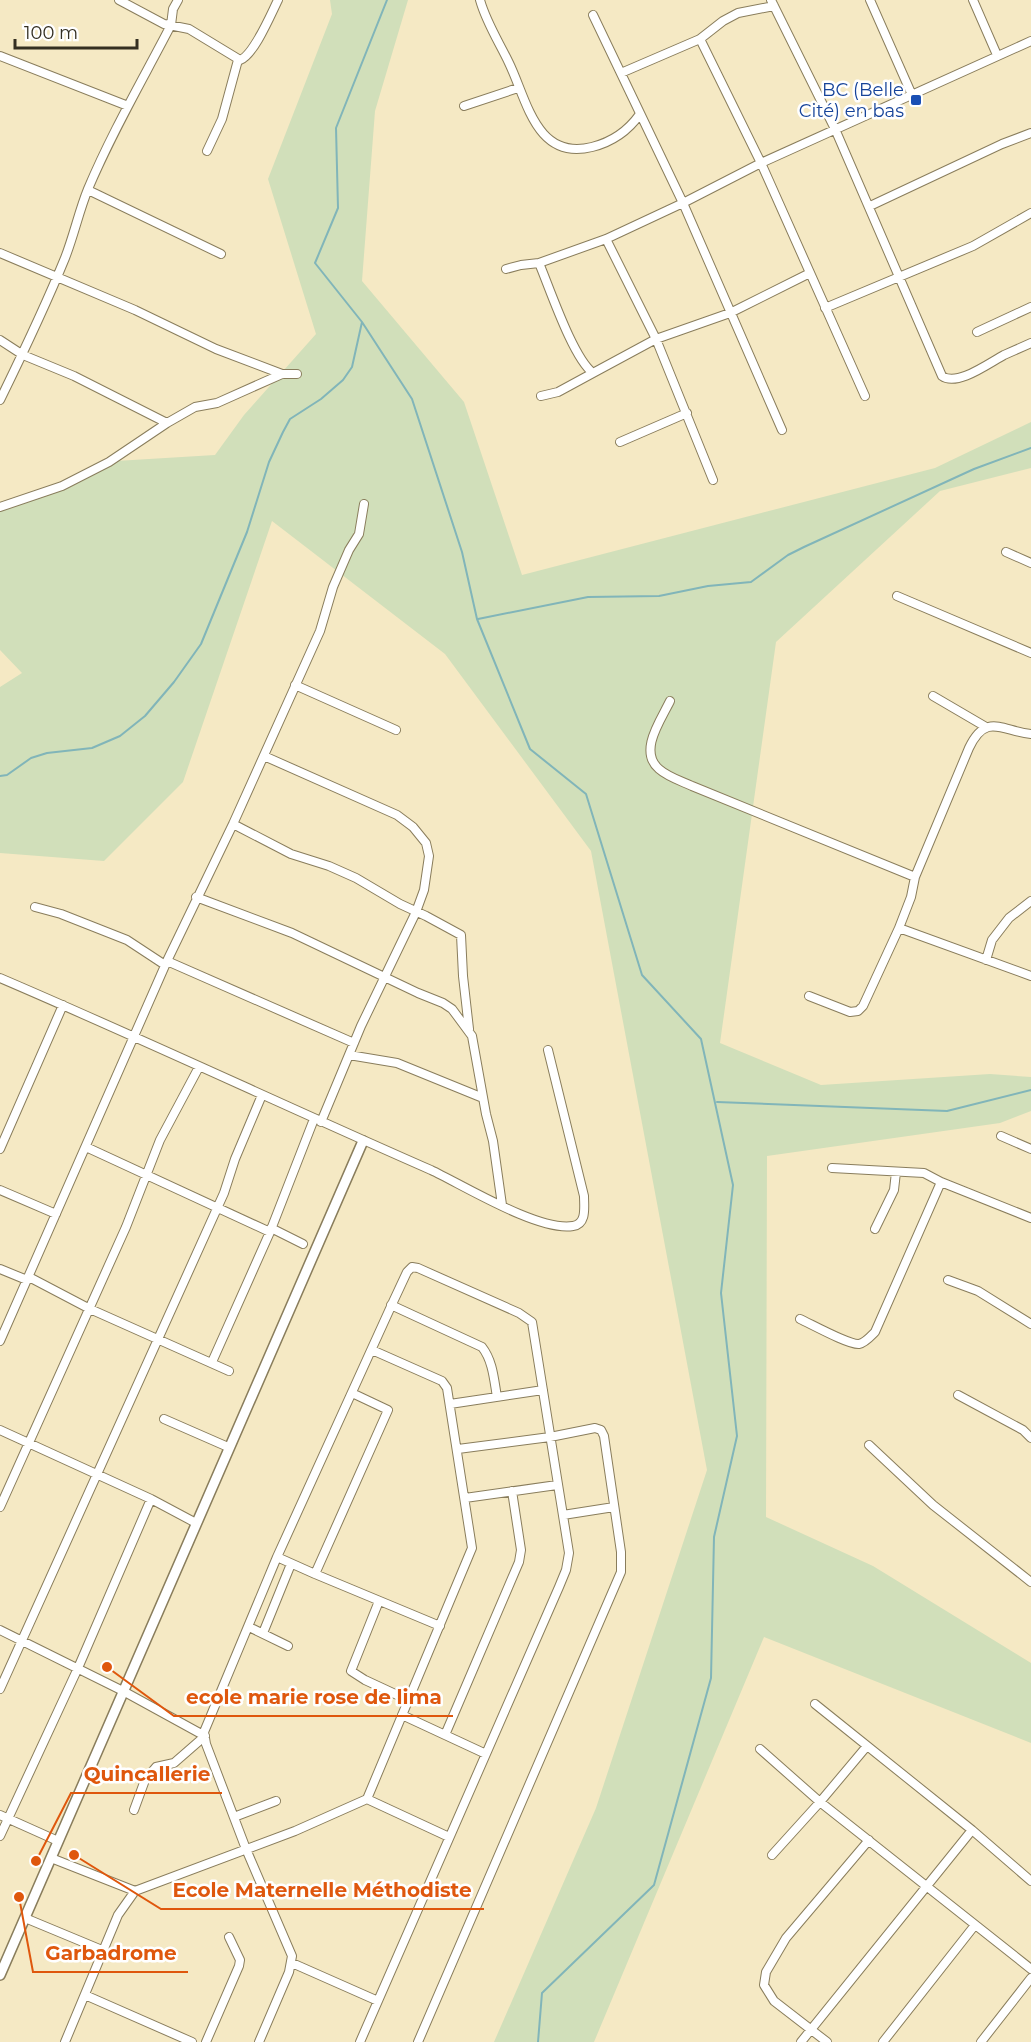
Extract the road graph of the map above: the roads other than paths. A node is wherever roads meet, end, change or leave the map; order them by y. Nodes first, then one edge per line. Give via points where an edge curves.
1 (119, 0) edge
2 (178, 0) edge
3 (278, 0) edge
4 (480, 0) edge
5 (870, 0) edge
6 (973, 0) edge
7 (773, 3) edge
8 (593, 15) dead end
9 (171, 25) junction
10 (700, 39) junction
11 (1031, 41) edge
12 (0, 56) edge
13 (997, 56) junction
14 (238, 60) junction
15 (621, 73) junction
16 (519, 88) junction
17 (912, 95) junction
18 (128, 106) junction
19 (464, 106) dead end
20 (640, 114) junction
21 (835, 129) junction
22 (1031, 133) edge
23 (207, 151) dead end
24 (761, 163) junction
25 (88, 190) junction
26 (683, 203) junction
27 (870, 206) junction
28 (1031, 213) edge
29 (606, 239) junction
30 (0, 253) edge
31 (221, 254) dead end
32 (539, 263) junction
33 (506, 270) dead end
34 (810, 273) junction
35 (898, 277) junction
36 (57, 278) junction
37 (1031, 307) edge
38 (825, 308) junction
39 (730, 314) junction
40 (976, 332) dead end
41 (656, 339) junction
42 (0, 340) edge
43 (1031, 343) edge
44 (23, 355) junction
45 (593, 373) junction
46 (282, 374) junction
47 (297, 374) dead end
48 (541, 396) dead end
49 (865, 396) dead end
50 (0, 400) edge
51 (687, 413) junction
52 (167, 423) junction
53 (782, 430) dead end
54 (620, 442) dead end
55 (712, 480) dead end
56 (364, 504) dead end
57 (0, 507) edge
58 (1006, 552) dead end
59 (1031, 563) edge
60 (897, 596) dead end
61 (1031, 653) edge
62 (295, 685) junction
63 (933, 696) dead end
64 (670, 701) dead end
65 (986, 727) junction
66 (396, 730) dead end
67 (1031, 735) edge
68 (264, 756) junction
69 (232, 824) junction
70 (915, 877) junction
71 (196, 897) junction
72 (1031, 901) edge
73 (35, 908) dead end
74 (416, 912) junction
75 (899, 928) junction
76 (986, 960) junction
77 (166, 963) junction
78 (1031, 976) edge
79 (384, 977) junction
80 (0, 978) edge
81 (809, 996) dead end
82 (63, 1005) junction
83 (469, 1029) junction
84 (135, 1035) junction
85 (354, 1043) junction
86 (548, 1050) dead end
87 (349, 1055) junction
88 (199, 1067) junction
89 (262, 1095) junction
90 (483, 1098) junction
91 (317, 1121) junction
92 (1001, 1136) dead end
93 (363, 1141) junction
94 (86, 1148) junction
95 (0, 1149) edge
96 (1031, 1149) edge
97 (832, 1168) dead end
98 (896, 1173) junction
99 (145, 1175) junction
100 (940, 1182) junction
101 (0, 1190) edge
102 (502, 1205) junction
103 (217, 1208) junction
104 (56, 1214) junction
105 (1031, 1218) edge
106 (875, 1229) dead end
107 (270, 1230) junction
108 (303, 1244) dead end
109 (0, 1269) edge
110 (28, 1279) junction
111 (948, 1280) dead end
112 (392, 1305) junction
113 (90, 1309) junction
114 (800, 1319) dead end
115 (1031, 1324) edge
116 (158, 1338) junction
117 (0, 1341) edge
118 (372, 1350) junction
119 (212, 1362) junction
120 (229, 1371) dead end
121 (543, 1390) junction
122 (352, 1393) junction
123 (958, 1395) dead end
124 (497, 1397) junction
125 (450, 1404) junction
126 (164, 1419) dead end
127 (0, 1430) edge
128 (550, 1437) junction
129 (1031, 1438) edge
130 (30, 1444) junction
131 (869, 1445) dead end
132 (228, 1447) junction
133 (458, 1449) junction
134 (97, 1475) junction
135 (557, 1485) junction
136 (512, 1491) junction
137 (465, 1497) junction
138 (151, 1499) junction
139 (614, 1507) junction
140 (0, 1508) edge
141 (562, 1515) junction
142 (196, 1523) junction
143 (277, 1557) junction
144 (291, 1564) junction
145 (315, 1574) junction
146 (1031, 1582) edge
147 (379, 1601) junction
148 (440, 1626) junction
149 (249, 1627) junction
150 (0, 1630) edge
151 (263, 1633) junction
152 (22, 1640) junction
153 (288, 1646) dead end
154 (78, 1668) junction
155 (0, 1689) edge
156 (123, 1691) junction
157 (408, 1700) junction
158 (815, 1704) dead end
159 (402, 1714) junction
160 (445, 1735) junction
161 (205, 1736) junction
162 (867, 1746) junction
163 (760, 1749) dead end
164 (486, 1754) junction
165 (367, 1799) junction
166 (276, 1801) dead end
167 (820, 1802) junction
168 (134, 1810) dead end
169 (4, 1817) edge
170 (234, 1817) junction
171 (972, 1830) junction
172 (0, 1836) edge
173 (449, 1837) junction
174 (869, 1840) junction
175 (58, 1841) junction
176 (246, 1849) junction
177 (772, 1855) dead end
178 (51, 1858) junction
179 (1031, 1881) edge
180 (927, 1887) junction
181 (135, 1891) junction
182 (25, 1918) junction
183 (975, 1925) junction
184 (229, 1937) dead end
185 (102, 1950) junction
186 (292, 1963) junction
187 (1031, 1969) edge
188 (0, 1975) edge
189 (1031, 1978) edge
190 (85, 1995) junction
191 (378, 2001) junction
192 (811, 2030) junction
193 (65, 2042) edge
194 (192, 2042) edge
195 (206, 2042) edge
196 (259, 2042) edge
197 (360, 2042) edge
198 (418, 2042) edge
199 (801, 2042) edge
200 (827, 2042) edge
201 (883, 2042) edge
202 (981, 2042) edge

1 - 9 street
2 - 9 street
3 - 14 street via 250,52
4 - 16 street
5 - 17 street
6 - 13 street
7 - 10 street via 738,13
7 - 21 street
8 - 15 street
9 - 14 street via 189,29
9 - 18 street
10 - 15 street
10 - 24 street
11 - 13 street
12 - 18 street
13 - 17 street
14 - 23 street via 222,119
15 - 20 street
16 - 19 street
16 - 20 street via 542,132 555,145 568,150 582,150 619,136
17 - 21 street
18 - 25 street
20 - 26 street
21 - 24 street
21 - 27 street
22 - 27 street
24 - 26 street
24 - 34 street
25 - 31 street
25 - 36 street
26 - 29 street
26 - 39 street
27 - 35 street
28 - 35 street via 978,243
29 - 32 street
29 - 41 street
30 - 36 street
32 - 33 street
32 - 45 street via 581,359
34 - 38 street
34 - 39 street
35 - 38 street
35 - 43 street via 946,379 964,377
36 - 44 street
36 - 46 street
37 - 40 street
38 - 49 street
39 - 41 street
39 - 53 street
41 - 45 street
41 - 51 street
42 - 44 street
44 - 50 street
44 - 52 street
45 - 48 street via 558,392
46 - 47 street
46 - 52 street
51 - 54 street
51 - 55 street
52 - 57 street via 109,462 62,486
56 - 62 street via 359,534 333,587 320,631
58 - 59 street
60 - 61 street
62 - 66 street
62 - 68 street
63 - 65 street
64 - 70 street via 649,754 660,771
65 - 67 street via 1001,726
65 - 70 street via 969,748
68 - 69 street
68 - 74 street via 397,815 413,827 426,843 429,856
69 - 71 street
69 - 74 street via 291,854 356,878
70 - 75 street
71 - 77 street
71 - 79 street via 292,933
72 - 76 street via 1009,918 992,940
73 - 77 street via 127,940
74 - 79 street
74 - 83 street via 461,935
75 - 76 street
75 - 81 street via 858,1011 850,1012
76 - 78 street
77 - 84 street
77 - 85 street
79 - 83 street via 443,1003
79 - 85 street
80 - 82 street
82 - 84 street
82 - 95 street
83 - 90 street
84 - 88 street
84 - 94 street
85 - 87 street
86 - 102 street via 585,1211 582,1221 570,1227 536,1220
87 - 90 street via 397,1064
87 - 91 street
88 - 89 street
88 - 99 street
89 - 91 street
89 - 103 street
90 - 102 street
91 - 93 street
91 - 107 street
92 - 96 street
93 - 102 street
93 - 132 street
94 - 99 street
94 - 104 street
97 - 98 street
98 - 100 street via 924,1173
98 - 106 street via 894,1190
99 - 103 street
99 - 113 street
100 - 105 street
100 - 114 street via 875,1332 868,1339 859,1344 848,1341
101 - 104 street
103 - 107 street
103 - 116 street
104 - 110 street
107 - 108 street
107 - 119 street
109 - 110 street
110 - 113 street
110 - 117 street
111 - 115 street via 978,1290
112 - 118 street
112 - 121 street via 412,1267 524,1316 532,1322
112 - 124 street via 482,1347 491,1366
113 - 116 street
113 - 130 street
116 - 119 street
116 - 134 street
118 - 122 street
118 - 125 street via 442,1381
119 - 120 street
121 - 124 street
121 - 128 street
122 - 143 street
122 - 145 street via 388,1410
123 - 129 street
124 - 125 street
125 - 133 street
126 - 132 street
127 - 130 street
128 - 133 street
128 - 135 street
128 - 139 street via 601,1430
130 - 134 street
130 - 140 street
131 - 146 street via 933,1505
132 - 142 street
133 - 137 street
134 - 138 street
134 - 152 street
135 - 136 street
135 - 141 street
136 - 137 street
136 - 160 street via 519,1562
137 - 148 street via 472,1548
138 - 142 street
138 - 154 street
139 - 141 street
139 - 198 street via 621,1572
141 - 164 street via 569,1553 566,1570
142 - 156 street
143 - 144 street
143 - 149 street
144 - 145 street
144 - 151 street
145 - 147 street
147 - 148 street
147 - 157 street via 351,1671
148 - 157 street
149 - 151 street
149 - 161 street via 210,1715
150 - 152 street
151 - 153 street
152 - 154 street
152 - 155 street
154 - 156 street
154 - 169 street
156 - 161 street
156 - 175 street
157 - 159 street
158 - 162 street
159 - 160 street
159 - 165 street
160 - 164 street
161 - 168 street via 174,1763 156,1767 145,1780
161 - 170 street
162 - 167 street
162 - 171 street
163 - 167 street
164 - 173 street
165 - 173 street
165 - 176 street
166 - 170 street
167 - 174 street
167 - 177 street
169 - 172 street
169 - 175 street
170 - 176 street
171 - 179 street
171 - 180 street
173 - 191 street
174 - 180 street
174 - 192 street via 796,1925 766,1972 767,1993
175 - 178 street
176 - 181 street
176 - 186 street
178 - 181 street
178 - 182 street
180 - 183 street
180 - 192 street
181 - 185 street via 118,1915
182 - 185 street
182 - 188 street
183 - 187 street
183 - 201 street
184 - 195 street via 239,1966
185 - 190 street
186 - 191 street
186 - 196 street
189 - 202 street
190 - 193 street
190 - 194 street
191 - 197 street
192 - 199 street
192 - 200 street

